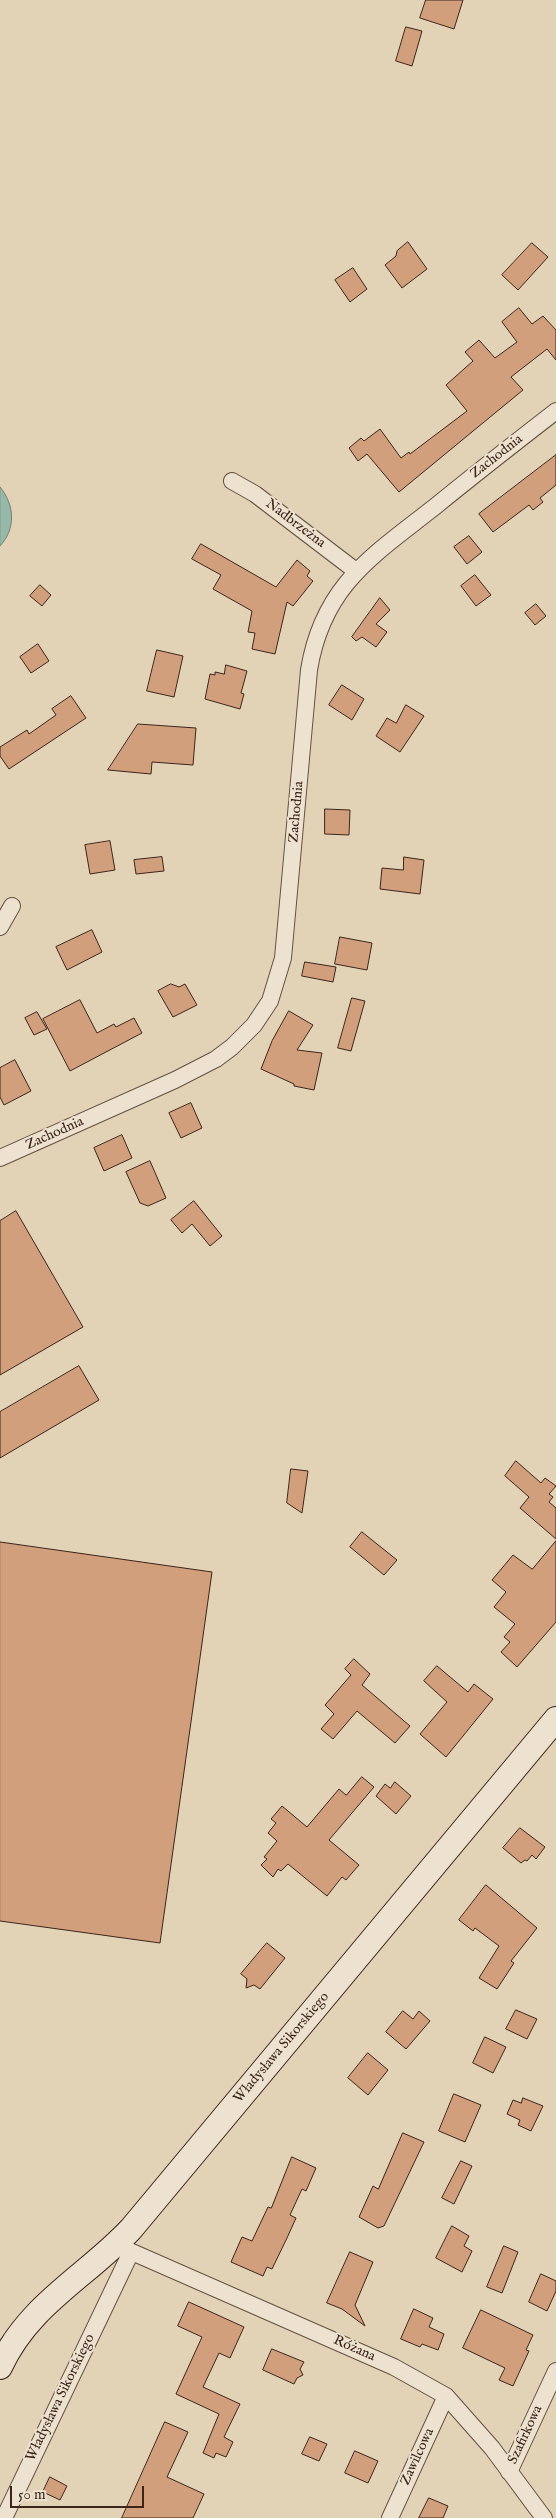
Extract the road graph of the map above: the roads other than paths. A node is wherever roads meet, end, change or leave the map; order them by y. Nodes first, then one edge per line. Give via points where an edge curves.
1 (556, 411) edge
2 (232, 480) dead end
3 (356, 571) junction
4 (12, 906) dead end
5 (0, 927) edge
6 (0, 1158) edge
7 (556, 1719) edge
8 (124, 2248) junction
9 (0, 2367) edge
10 (556, 2371) edge
11 (446, 2396) junction
12 (509, 2472) junction
13 (4, 2518) edge
14 (390, 2518) edge
15 (544, 2518) edge

1 - 3 street, Zachodnia
2 - 3 street, Nadbrzeżna via 256,494
3 - 6 street, Zachodnia via 325,615 312,656 284,958 276,987 263,1013 244,1037 196,1070
4 - 5 street
7 - 8 main road, Władysława Sikorskiego
8 - 9 main road, Władysława Sikorskiego via 57,2293 16,2337
8 - 11 street, Różana via 394,2367
8 - 13 street, Władysława Sikorskiego
10 - 12 street, Szafirkowa
11 - 12 street, Różana via 465,2414
11 - 14 street, Zawilcowa
12 - 15 street, Różana

